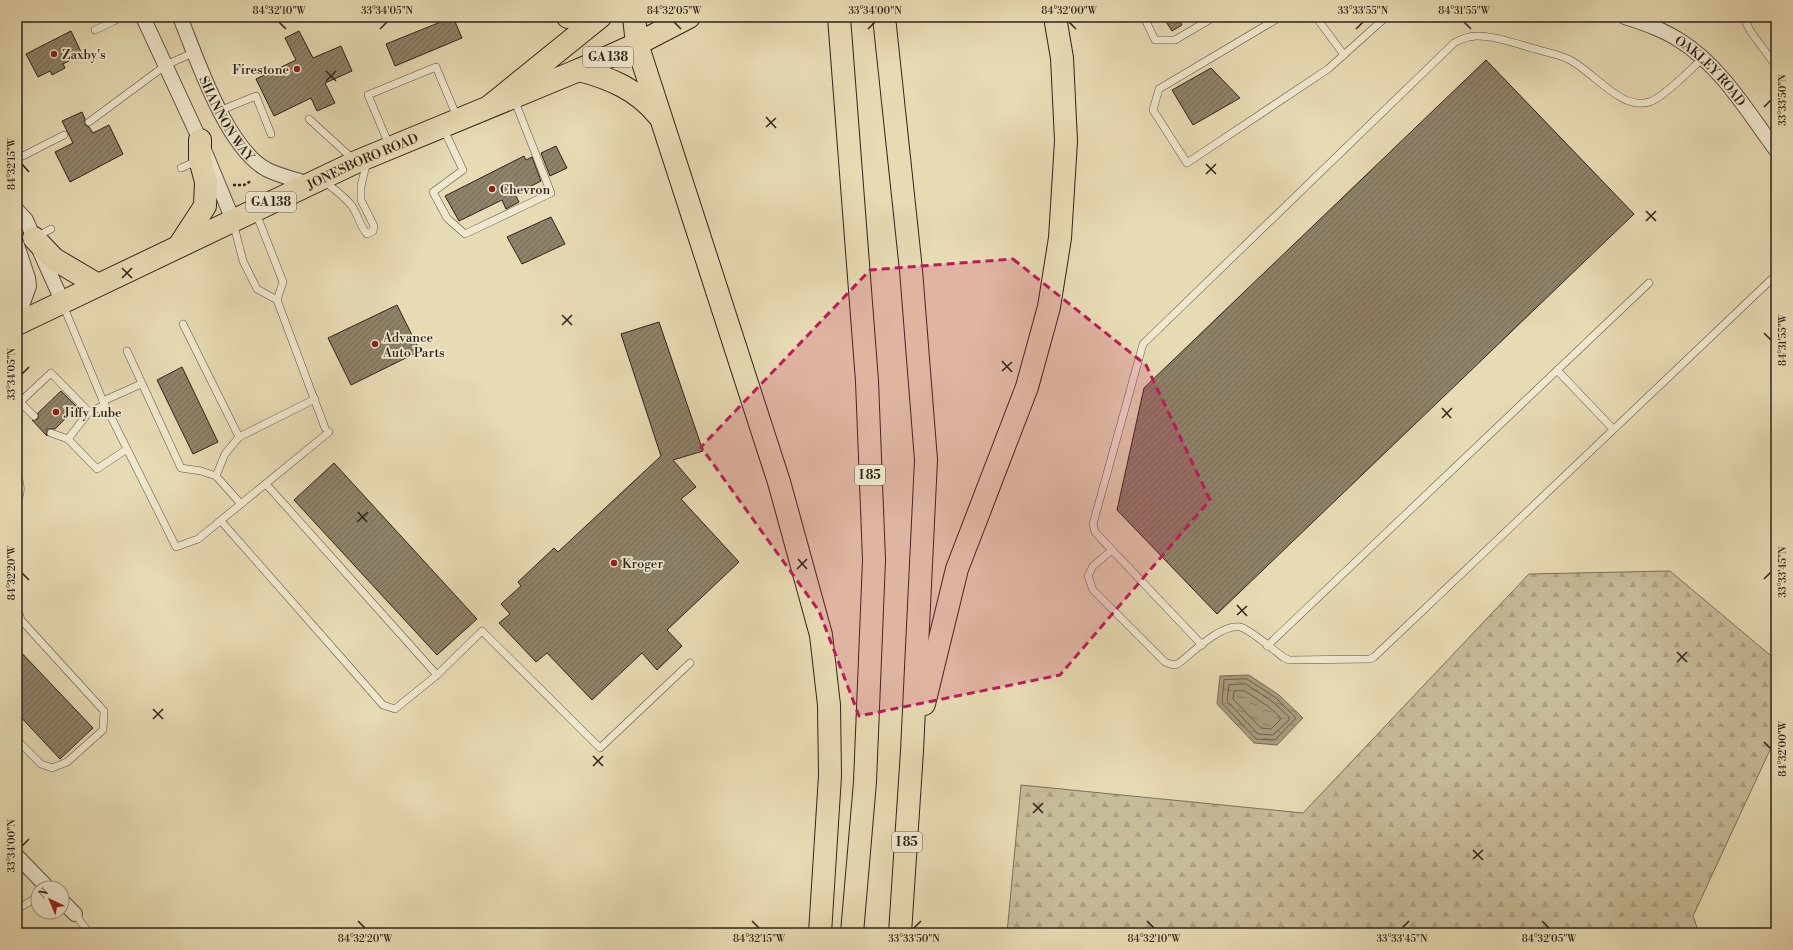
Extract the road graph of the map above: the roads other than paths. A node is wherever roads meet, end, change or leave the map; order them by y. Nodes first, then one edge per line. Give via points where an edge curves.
1 (122, 17) edge
2 (143, 17) edge
3 (180, 17) edge
4 (568, 17) edge
5 (599, 17) edge
6 (634, 17) edge
7 (690, 17) edge
8 (840, 17) edge
9 (884, 17) edge
10 (1056, 17) edge
11 (1144, 17) edge
12 (1214, 17) edge
13 (1280, 17) edge
14 (1316, 17) edge
15 (1386, 17) edge
16 (1625, 17) edge
17 (1743, 17) edge
18 (95, 30) dead end
19 (637, 44) junction
20 (194, 52) junction
21 (1344, 55) junction
22 (1703, 58) junction
23 (166, 65) junction
24 (1776, 66) edge
25 (579, 70) junction
26 (513, 97) junction
27 (490, 106) junction
28 (219, 111) junction
29 (309, 118) dead end
30 (662, 120) junction
31 (89, 122) dead end
32 (450, 122) junction
33 (271, 134) dead end
34 (64, 135) dead end
35 (390, 147) junction
36 (1776, 149) edge
37 (197, 156) junction
38 (17, 159) edge
39 (362, 159) junction
40 (315, 181) junction
41 (255, 209) junction
42 (17, 210) edge
43 (233, 220) junction
44 (34, 237) edge
45 (179, 246) junction
46 (1776, 275) edge
47 (1649, 283) dead end
48 (98, 285) junction
49 (277, 300) junction
50 (63, 303) junction
51 (17, 320) edge
52 (17, 324) edge
53 (183, 324) dead end
54 (127, 351) dead end
55 (1557, 370) junction
56 (141, 384) junction
57 (315, 399) junction
58 (104, 403) junction
59 (89, 412) junction
60 (34, 416) dead end
61 (1613, 429) junction
62 (51, 433) dead end
63 (239, 437) junction
64 (68, 440) junction
65 (127, 449) junction
66 (17, 475) edge
67 (216, 476) junction
68 (266, 484) junction
69 (17, 500) edge
70 (241, 504) junction
71 (221, 521) junction
72 (1112, 550) junction
73 (17, 606) edge
74 (1202, 645) junction
75 (1268, 646) junction
76 (690, 663) dead end
77 (437, 675) junction
78 (17, 740) edge
79 (912, 752) junction
80 (17, 856) edge
81 (40, 880) edge
82 (30, 902) edge
83 (70, 908) edge
84 (17, 909) edge
85 (76, 914) joint
86 (89, 933) edge
87 (820, 933) edge
88 (852, 933) edge
89 (900, 933) edge

1 - 18 lane
2 - 23 street
3 - 20 street, SHANNON WAY
4 - 5 main road via 584,20
5 - 27 main road
6 - 19 main road
7 - 19 main road, JONESBORO ROAD / GA 138
8 - 88 main road, I 85 via 867,381 874,560 865,782
9 - 79 main road, I 85 via 911,270 926,460
10 - 79 main road via 1062,58 1066,141 1060,238 1048,307 1027,387 957,569
11 - 12 lane via 1155,40 1175,40
13 - 21 lane via 1159,90 1153,110 1187,163 1328,69
14 - 21 lane
15 - 21 lane
16 - 22 street, OAKLEY ROAD via 1648,24 1678,39
17 - 24 lane
19 - 25 main road, JONESBORO ROAD / GA 138
19 - 30 main road
20 - 23 lane
20 - 28 street, SHANNON WAY
22 - 36 street, OAKLEY ROAD via 1726,83
22 - 72 lane via 1652,102 1638,104 1616,95 1568,58 1493,37 1464,38 1454,43 1143,344 1093,524 1095,532
23 - 31 lane
23 - 37 street
25 - 26 main road, JONESBORO ROAD / GA 138
25 - 30 main road via 616,83 639,95
26 - 27 main road, JONESBORO ROAD / GA 138
26 - 32 lane via 551,193 465,234 447,218 434,192 463,170
27 - 32 main road, JONESBORO ROAD / GA 138
28 - 33 lane via 256,96
28 - 40 street, SHANNON WAY via 240,148 266,169
29 - 39 lane
30 - 87 main road via 779,482 821,635 829,705 830,776
32 - 35 main road, JONESBORO ROAD / GA 138
32 - 35 lane via 436,67 368,95
34 - 38 lane
35 - 39 main road, JONESBORO ROAD / GA 138
37 - 43 street
37 - 45 main road via 206,182 205,206
39 - 40 main road, JONESBORO ROAD / GA 138
39 - 40 lane via 361,200 374,226 370,234 364,230 353,207 341,195
40 - 41 main road, JONESBORO ROAD / GA 138
41 - 43 main road, JONESBORO ROAD / GA 138
41 - 49 lane via 283,282
42 - 44 street via 26,220
43 - 45 main road, JONESBORO ROAD / GA 138
43 - 49 lane via 243,261 257,289
44 - 48 main road via 58,263
44 - 50 street
44 - 51 street via 29,286
45 - 48 main road, JONESBORO ROAD / GA 138
46 - 61 lane
47 - 55 lane
48 - 50 main road, JONESBORO ROAD / GA 138
49 - 57 lane
50 - 52 main road, JONESBORO ROAD / GA 138
50 - 58 lane
53 - 63 lane
54 - 56 lane
55 - 61 lane
55 - 75 lane
56 - 58 lane
56 - 67 lane via 181,468
57 - 63 lane
57 - 68 lane via 327,430
58 - 59 lane
58 - 65 lane
59 - 60 lane via 51,374 20,402
59 - 64 lane
61 - 75 lane via 1370,659 1289,660
62 - 64 lane
63 - 67 lane via 226,454
64 - 65 lane via 97,470
65 - 71 lane via 176,547 198,539
66 - 69 lane via 20,482
67 - 70 lane
68 - 70 lane
68 - 77 lane
70 - 71 lane
71 - 77 lane via 384,705 395,709
72 - 74 lane
72 - 74 lane via 1094,566 1088,576 1093,590 1165,662 1178,664
73 - 78 lane via 21,620 104,711 103,730 67,762 52,768 41,764
74 - 75 lane via 1231,627 1242,627
76 - 77 lane via 600,748 482,631
79 - 89 main road, I 85
80 - 81 street
82 - 84 lane
83 - 85 street
85 - 86 lane

